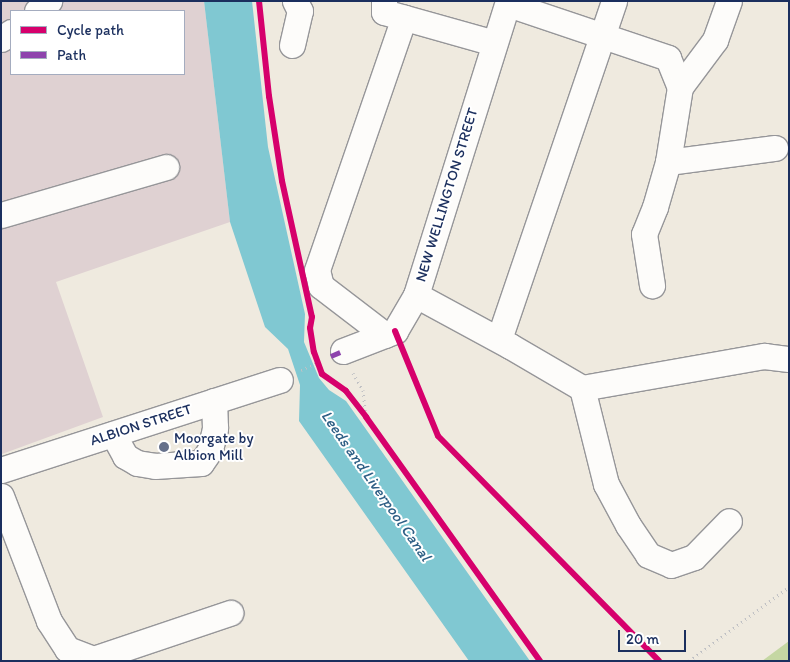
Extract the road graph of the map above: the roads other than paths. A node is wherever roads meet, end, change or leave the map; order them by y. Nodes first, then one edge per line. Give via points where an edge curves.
1 (49, 1) edge
2 (295, 1) edge
3 (384, 1) edge
4 (614, 1) edge
5 (729, 1) edge
6 (508, 2) edge
7 (38, 10) edge
8 (404, 18) junction
9 (602, 36) junction
10 (494, 44) junction
11 (292, 45) dead end
12 (680, 87) junction
13 (775, 148) dead end
14 (668, 162) junction
15 (166, 168) dead end
16 (1, 215) edge
17 (652, 286) dead end
18 (416, 295) junction
19 (385, 335) junction
20 (499, 340) junction
21 (341, 358) road end
22 (789, 359) edge
23 (280, 380) road end
24 (582, 388) junction
25 (214, 401) junction
26 (113, 434) junction
27 (1, 470) edge
28 (1, 496) edge
29 (729, 521) dead end
30 (230, 613) dead end

1 - 7 street
2 - 11 street via 300,11
3 - 8 street via 384,12
4 - 9 street
5 - 12 street via 715,40
6 - 9 street
6 - 10 street, NEW WELLINGTON STREET
8 - 10 street
8 - 19 street via 317,270 321,286
9 - 12 street via 668,58
9 - 20 street
10 - 18 street, NEW WELLINGTON STREET
12 - 14 street
13 - 14 street
14 - 17 street via 644,234
15 - 16 street
18 - 19 street, NEW WELLINGTON STREET via 395,331
18 - 20 street
19 - 21 street, NEW WELLINGTON STREET
20 - 24 street
22 - 24 street via 764,356
23 - 25 street, ALBION STREET
24 - 29 street via 606,484 648,555 671,565 694,558
25 - 26 street, ALBION STREET
25 - 26 street via 215,428 210,450 201,463 155,466 136,463 125,456
26 - 27 street, ALBION STREET
28 - 30 street via 49,621 67,648 93,659

